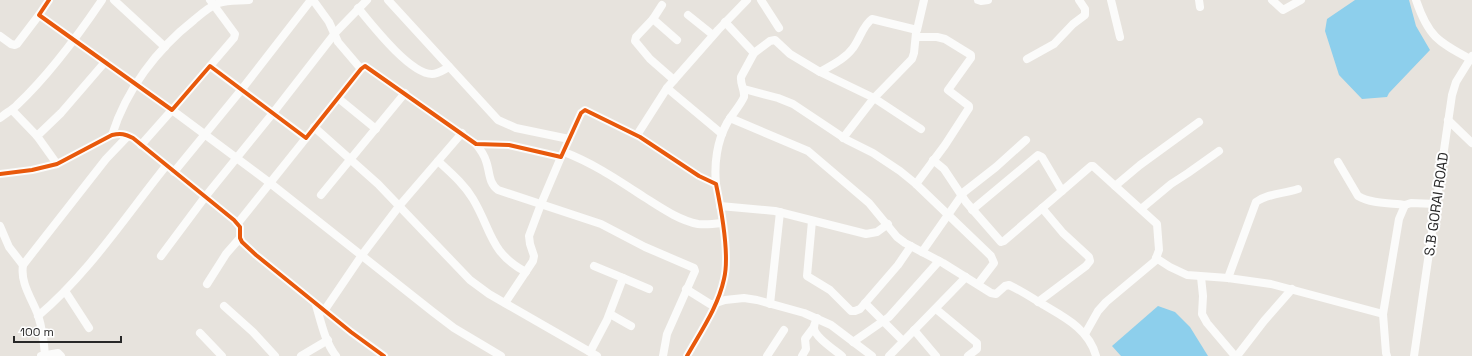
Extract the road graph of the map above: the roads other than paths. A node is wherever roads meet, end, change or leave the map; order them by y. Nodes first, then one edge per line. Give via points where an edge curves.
1 (49, 0) edge
2 (102, 0) edge
3 (114, 0) edge
4 (249, 0) edge
5 (312, 0) edge
6 (367, 0) edge
7 (388, 0) edge
8 (747, 0) edge
9 (761, 0) edge
10 (924, 0) edge
11 (978, 0) edge
12 (988, 0) edge
13 (1079, 0) edge
14 (1111, 0) edge
15 (1272, 0) edge
16 (1302, 0) edge
17 (1416, 0) edge
18 (212, 3) edge
19 (662, 5) dead end
20 (358, 8) junction
21 (39, 15) junction
22 (688, 15) dead end
23 (653, 19) junction
24 (725, 22) junction
25 (779, 28) dead end
26 (335, 33) junction
27 (916, 34) junction
28 (713, 35) junction
29 (0, 36) edge
30 (1120, 37) dead end
31 (75, 40) junction
32 (678, 40) dead end
33 (165, 47) junction
34 (754, 53) junction
35 (1471, 58) edge
36 (1027, 59) dead end
37 (105, 62) junction
38 (210, 66) junction
39 (449, 67) junction
40 (361, 69) junction
41 (820, 72) junction
42 (674, 80) junction
43 (136, 85) junction
44 (668, 88) junction
45 (242, 89) junction
46 (744, 89) junction
47 (405, 94) junction
48 (338, 98) junction
49 (874, 98) junction
50 (12, 110) junction
51 (172, 110) junction
52 (273, 113) junction
53 (0, 118) edge
54 (730, 118) junction
55 (1448, 120) junction
56 (1200, 122) dead end
57 (314, 127) junction
58 (921, 129) dead end
59 (376, 130) junction
60 (462, 133) junction
61 (722, 134) junction
62 (112, 135) junction
63 (205, 135) junction
64 (37, 136) junction
65 (128, 136) junction
66 (637, 136) junction
67 (306, 138) junction
68 (843, 138) junction
69 (569, 140) junction
70 (1026, 140) dead end
71 (1472, 143) edge
72 (476, 144) junction
73 (141, 145) junction
74 (1219, 151) dead end
75 (562, 155) junction
76 (236, 158) junction
77 (352, 159) junction
78 (933, 160) junction
79 (438, 161) junction
80 (1338, 162) dead end
81 (57, 164) junction
82 (166, 166) junction
83 (174, 172) junction
84 (0, 174) edge
85 (270, 183) junction
86 (716, 184) junction
87 (916, 184) junction
88 (1115, 186) junction
89 (1298, 189) dead end
90 (1062, 191) junction
91 (321, 196) dead end
92 (960, 196) junction
93 (205, 197) junction
94 (541, 204) junction
95 (1436, 204) junction
96 (400, 205) junction
97 (1406, 205) junction
98 (720, 206) junction
99 (1042, 208) junction
100 (1141, 209) junction
101 (972, 210) junction
102 (780, 212) junction
103 (948, 215) junction
104 (812, 221) junction
105 (238, 223) junction
106 (722, 223) junction
107 (888, 224) junction
108 (0, 226) edge
109 (240, 238) junction
110 (911, 246) junction
111 (922, 252) junction
112 (362, 255) junction
113 (161, 256) dead end
114 (1156, 258) junction
115 (939, 261) junction
116 (23, 265) junction
117 (594, 266) dead end
118 (526, 272) junction
119 (1201, 276) junction
120 (966, 277) junction
121 (622, 278) junction
122 (1228, 278) junction
123 (207, 284) dead end
124 (978, 284) junction
125 (649, 289) dead end
126 (1292, 289) junction
127 (686, 290) junction
128 (65, 292) junction
129 (1038, 302) junction
130 (505, 303) junction
131 (716, 303) junction
132 (865, 303) junction
133 (316, 304) junction
134 (770, 304) junction
135 (224, 306) dead end
136 (936, 308) junction
137 (324, 311) junction
138 (610, 314) junction
139 (1383, 314) junction
140 (38, 316) junction
141 (817, 318) junction
142 (884, 320) junction
143 (631, 326) dead end
144 (814, 327) junction
145 (90, 328) dead end
146 (784, 330) dead end
147 (914, 330) junction
148 (200, 333) dead end
149 (1085, 334) junction
150 (328, 340) junction
151 (903, 341) junction
152 (854, 342) junction
153 (594, 354) edge
154 (838, 355) edge
155 (43, 356) edge
156 (61, 356) edge
157 (222, 356) edge
158 (275, 356) edge
159 (300, 356) edge
160 (336, 356) edge
161 (384, 356) edge
162 (501, 356) edge
163 (663, 356) edge
164 (687, 356) edge
165 (767, 356) edge
166 (802, 356) edge
167 (872, 356) edge
168 (889, 356) edge
169 (936, 356) edge
170 (968, 356) edge
171 (1096, 356) edge
172 (1236, 356) edge
173 (1387, 356) edge
174 (1414, 356) edge

1 - 21 street
2 - 31 street
3 - 33 street
4 - 18 street
5 - 26 street
5 - 45 street
6 - 20 street
7 - 39 street
8 - 24 street
9 - 25 street
10 - 27 street
11 - 12 street
13 - 36 street via 1086,12 1085,15 1054,44
14 - 30 street
15 - 16 street via 1283,10
17 - 35 street via 1429,30 1436,38
18 - 33 street
18 - 38 street via 235,34
19 - 23 street
20 - 26 street
20 - 39 street via 416,69 434,74
21 - 29 street via 18,44 11,44
21 - 31 street
22 - 28 street
23 - 32 street
23 - 42 street via 636,37 635,42
24 - 28 street
24 - 34 street
26 - 40 street via 338,42
26 - 52 street
27 - 41 street via 872,19 848,54
27 - 49 street via 912,59
27 - 78 street via 945,39 972,58 948,90 969,108
28 - 42 street
31 - 37 street
31 - 50 street
33 - 43 street via 151,62
34 - 41 street via 775,40 790,54
34 - 46 street via 741,77
35 - 55 street, S.B GORAI ROAD via 1456,82
37 - 43 street
37 - 64 street via 61,113
38 - 45 street
38 - 51 street
39 - 69 street via 498,120 516,128
40 - 47 street via 367,67
40 - 48 street
41 - 49 street
42 - 44 street
43 - 51 street
43 - 62 street via 118,117
44 - 61 street
44 - 66 street
45 - 52 street
45 - 63 street
46 - 54 street via 744,97
46 - 68 street via 793,104
47 - 59 street
47 - 60 street
48 - 57 street
48 - 59 street
49 - 58 street
49 - 68 street
50 - 53 street
50 - 64 street
51 - 63 street
51 - 73 street
52 - 67 street
52 - 76 street
54 - 61 street
54 - 107 street via 808,151 869,203
55 - 71 street
55 - 95 street, S.B GORAI ROAD
56 - 88 street
57 - 67 street
57 - 77 street
59 - 77 street
60 - 72 street
60 - 79 street
61 - 86 street via 715,171
62 - 65 street via 119,133
62 - 81 street
63 - 76 street
63 - 83 street
64 - 81 street
65 - 73 street
65 - 116 street via 106,159
66 - 69 street via 585,110 581,113
66 - 86 street
67 - 85 street
68 - 87 street via 888,163
69 - 75 street
70 - 92 street
72 - 75 street via 508,145
72 - 94 street via 487,162 494,188
73 - 82 street
74 - 100 street via 1171,184
75 - 94 street
75 - 106 street via 595,166 676,216 698,224
76 - 85 street
76 - 93 street
77 - 91 street
77 - 96 street
78 - 87 street
78 - 92 street via 944,169
79 - 96 street
79 - 118 street via 471,195 500,252 513,266
80 - 97 street via 1358,196 1369,201
81 - 84 street
82 - 83 street
82 - 128 street
83 - 93 street
85 - 105 street
85 - 112 street
86 - 98 street
87 - 103 street
88 - 90 street via 1091,166
88 - 100 street
89 - 122 street via 1265,196 1256,202
90 - 99 street
90 - 101 street via 1038,155
92 - 101 street
92 - 103 street
93 - 105 street
93 - 113 street
94 - 118 street via 530,236 533,261
94 - 127 street via 601,224 645,247 693,267 695,270
95 - 97 street
95 - 174 street, S.B GORAI ROAD
96 - 112 street
96 - 130 street via 470,280
97 - 139 street via 1399,219
98 - 102 street
98 - 106 street
99 - 101 street via 1002,242
99 - 129 street via 1090,261
100 - 114 street via 1157,224 1159,250
102 - 104 street
102 - 134 street
103 - 111 street
103 - 124 street via 994,260
104 - 107 street via 866,234 877,232
104 - 132 street via 807,276 830,290 851,311 860,309
105 - 109 street
106 - 131 street via 725,277
107 - 110 street via 897,237
108 - 116 street via 9,247
109 - 123 street via 226,254
109 - 133 street via 256,255
110 - 111 street
110 - 132 street
111 - 115 street
112 - 137 street
112 - 162 street via 454,328
114 - 119 street via 1186,275
114 - 149 street via 1106,302
115 - 120 street
115 - 142 street
116 - 140 street via 23,281
117 - 121 street
118 - 130 street
119 - 122 street
119 - 172 street via 1202,314
120 - 124 street
120 - 136 street
121 - 125 street
121 - 138 street
122 - 126 street
124 - 129 street via 994,294 1009,285
126 - 139 street
126 - 172 street
127 - 131 street via 710,304
127 - 163 street via 667,334
128 - 140 street
128 - 145 street
129 - 149 street via 1071,321
130 - 153 street
131 - 134 street via 744,298
131 - 164 street
132 - 142 street
133 - 137 street
133 - 150 street
134 - 141 street
135 - 158 street
136 - 147 street
136 - 170 street via 977,343 977,348
137 - 161 street
138 - 143 street
138 - 153 street
139 - 173 street
140 - 155 street via 44,338
141 - 144 street
141 - 152 street
142 - 151 street
142 - 152 street
144 - 154 street via 818,336
144 - 166 street via 805,339 806,349
146 - 165 street
147 - 151 street
147 - 169 street
148 - 157 street
149 - 171 street
150 - 159 street
150 - 160 street
151 - 168 street
152 - 167 street
155 - 156 street via 58,353

